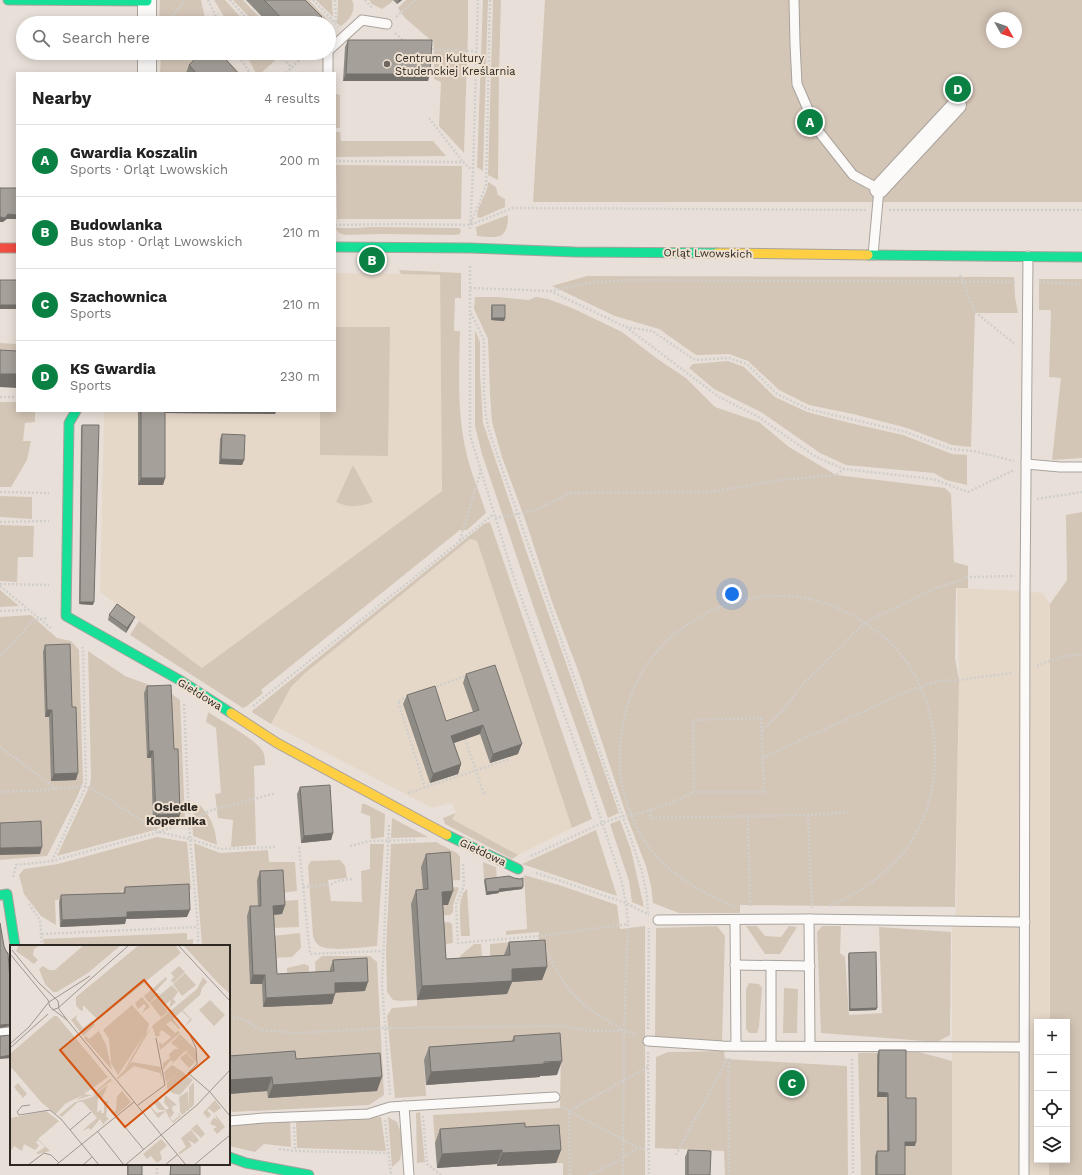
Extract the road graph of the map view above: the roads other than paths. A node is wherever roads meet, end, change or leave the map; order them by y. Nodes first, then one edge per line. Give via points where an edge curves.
1 (8, 0) edge
2 (147, 0) edge
3 (794, 0) edge
4 (147, 16) edge
5 (387, 24) road end
6 (336, 44) edge
7 (147, 60) edge
8 (328, 60) edge
9 (147, 72) edge
10 (328, 72) edge
11 (957, 105) dead end
12 (879, 189) junction
13 (336, 247) edge
14 (0, 248) edge
15 (16, 248) edge
16 (873, 255) junction
17 (1028, 256) junction
18 (1082, 257) edge
19 (75, 412) edge
20 (1026, 464) junction
21 (1082, 467) edge
22 (514, 867) road end
23 (3, 894) edge
24 (810, 915) junction
25 (658, 920) road end
26 (735, 920) junction
27 (1025, 922) junction
28 (15, 945) edge
29 (735, 965) junction
30 (771, 966) junction
31 (810, 966) junction
32 (10, 1032) edge
33 (0, 1033) edge
34 (648, 1041) road end
35 (733, 1046) junction
36 (771, 1046) junction
37 (810, 1046) junction
38 (1024, 1047) junction
39 (553, 1097) road end
40 (404, 1106) junction
41 (230, 1121) edge
42 (230, 1158) edge
43 (309, 1175) edge
44 (409, 1175) edge
45 (1024, 1175) edge

1 - 2 street
2 - 4 street
3 - 12 lane via 797,84 816,128 853,175
5 - 6 lane via 362,20
7 - 9 street
8 - 10 lane
11 - 12 street
12 - 16 lane
13 - 16 street, Orląt Lwowskich
14 - 15 street
16 - 17 street, Orląt Lwowskich
17 - 18 street, Orląt Lwowskich
17 - 20 lane
19 - 22 street, Giełdowa via 69,423 66,616 183,682 277,743 456,840
20 - 21 lane
20 - 27 lane
23 - 28 street
24 - 26 lane
24 - 27 lane
24 - 31 lane
25 - 26 lane
26 - 29 lane
27 - 38 lane
29 - 30 lane
29 - 35 lane
30 - 31 lane
30 - 36 lane
31 - 37 lane
32 - 33 lane
34 - 35 lane
35 - 36 lane
36 - 37 lane
37 - 38 lane
38 - 45 lane
39 - 40 lane
40 - 41 lane via 390,1107 368,1114
40 - 44 lane
42 - 43 street

